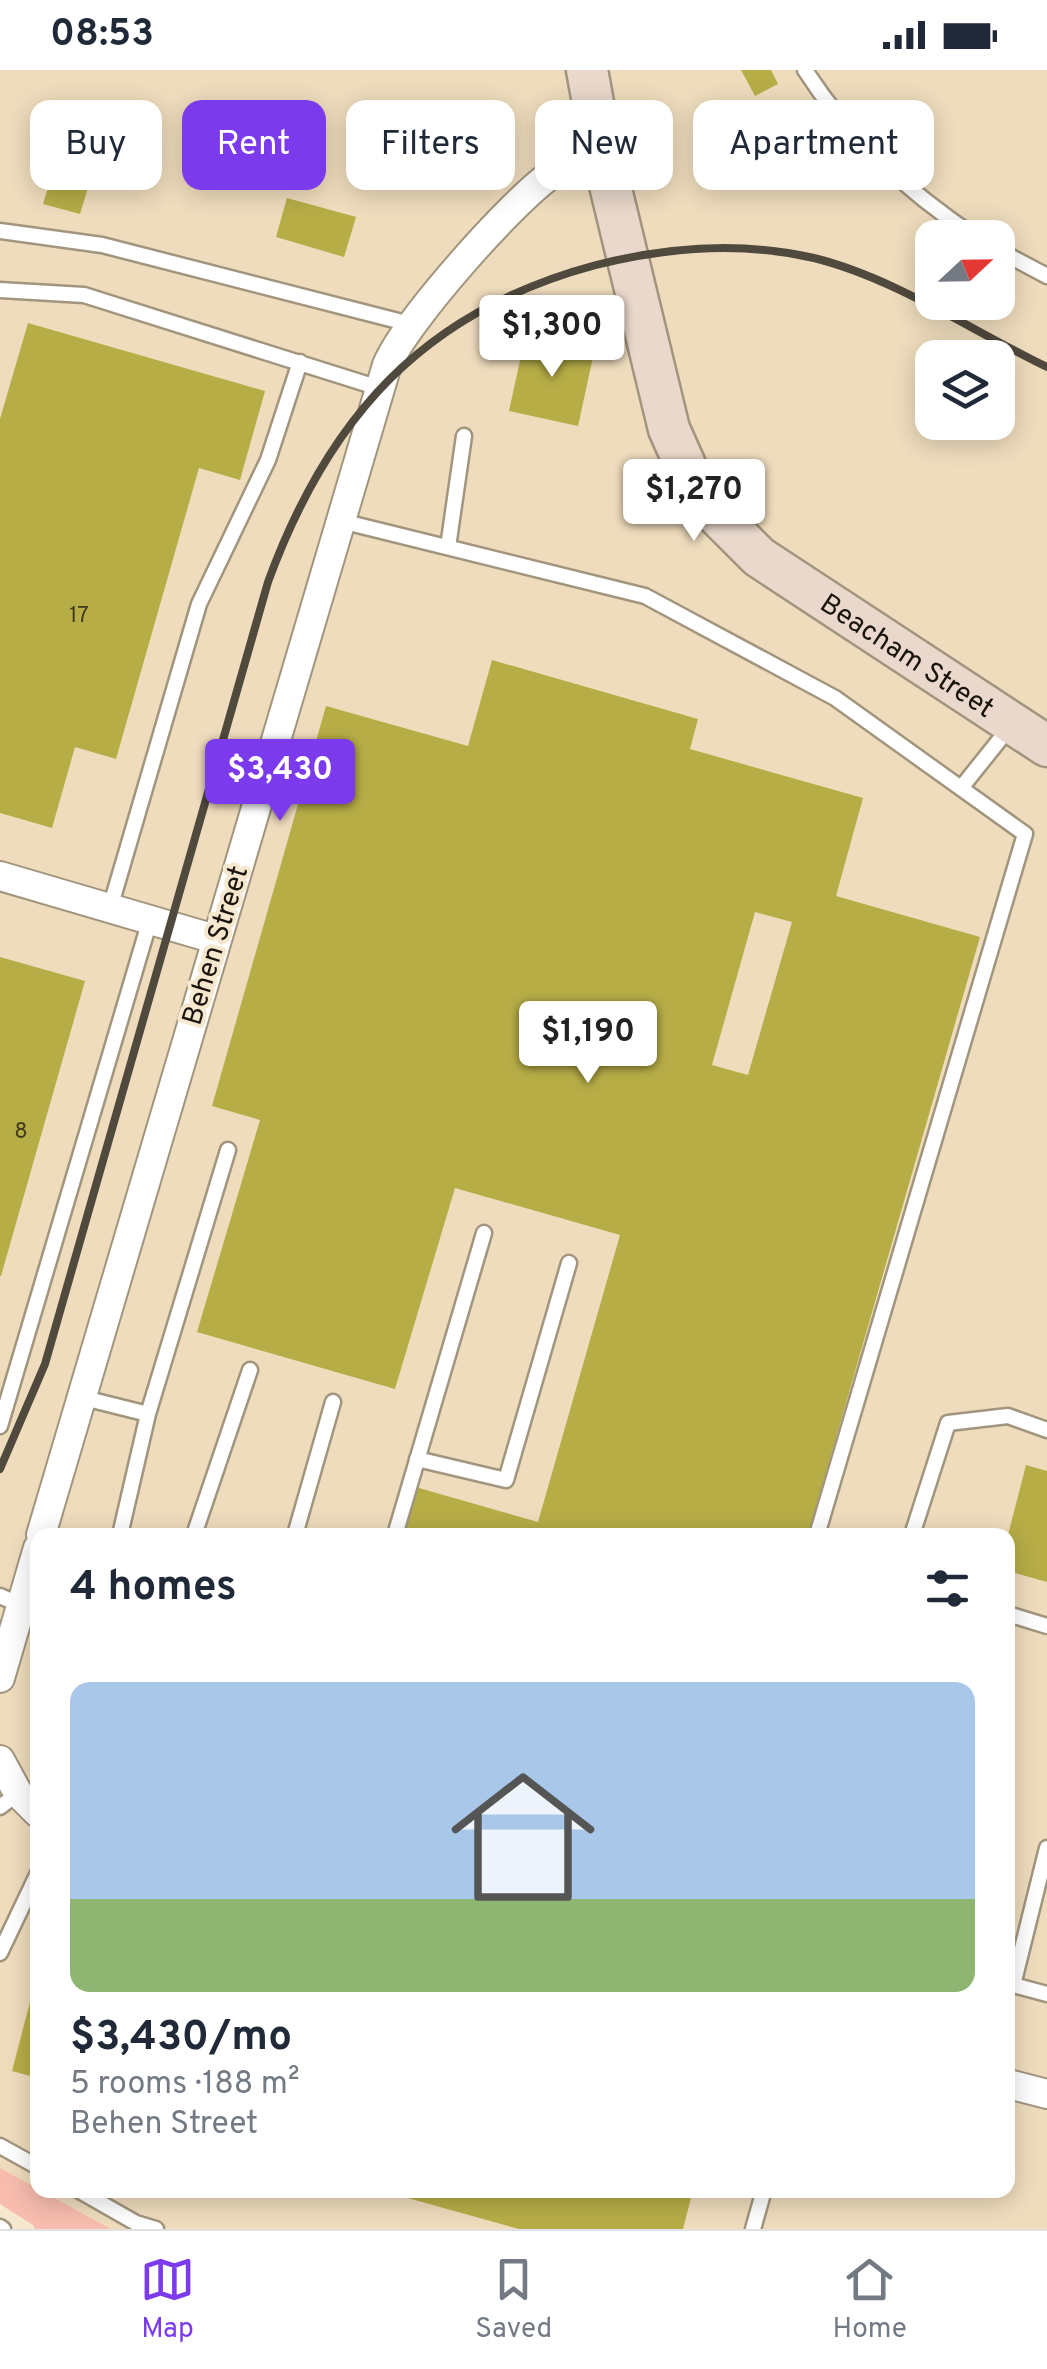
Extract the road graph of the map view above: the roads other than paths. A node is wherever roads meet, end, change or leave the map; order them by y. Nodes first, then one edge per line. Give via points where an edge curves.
1 (587, 70) edge
2 (805, 70) edge
3 (592, 100) edge
4 (535, 188) edge
5 (611, 190) edge
6 (952, 220) edge
7 (0, 231) edge
8 (1015, 259) edge
9 (1047, 276) edge
10 (0, 290) edge
11 (410, 324) junction
12 (300, 362) junction
13 (379, 388) junction
14 (464, 436) dead end
15 (341, 521) junction
16 (448, 547) junction
17 (1012, 724) junction
18 (1047, 746) edge
19 (961, 788) junction
20 (0, 876) edge
21 (110, 908) junction
22 (150, 920) junction
23 (215, 938) junction
24 (228, 1150) dead end
25 (484, 1233) dead end
26 (569, 1263) dead end
27 (250, 1370) dead end
28 (80, 1398) junction
29 (333, 1402) dead end
30 (148, 1414) junction
31 (0, 1426) edge
32 (1047, 1430) edge
33 (418, 1459) junction
34 (43, 1528) edge
35 (122, 1528) edge
36 (196, 1528) edge
37 (297, 1528) edge
38 (397, 1528) edge
39 (819, 1528) edge
40 (914, 1528) edge
41 (30, 1572) edge
42 (19, 1606) edge
43 (1015, 1616) edge
44 (1047, 1626) edge
45 (0, 1678) edge
46 (1047, 1848) edge
47 (30, 1889) edge
48 (0, 1953) edge
49 (1015, 1965) edge
50 (1015, 1988) edge
51 (1047, 1994) edge
52 (1015, 2086) edge
53 (1047, 2094) edge
54 (0, 2146) edge
55 (30, 2163) edge
56 (92, 2198) edge
57 (762, 2198) edge
58 (156, 2229) edge
59 (753, 2229) edge

1 - 3 main road, Beacham Street
2 - 6 lane via 859,142
4 - 11 street, Behen Street
5 - 17 main road, Beacham Street via 669,428 711,509 760,557
7 - 11 lane via 102,245
8 - 9 lane
10 - 12 lane via 84,295
11 - 13 street, Behen Street
12 - 13 lane
12 - 21 lane via 268,460 199,604
13 - 15 street, Behen Street
14 - 16 lane
15 - 16 lane
15 - 23 street, Behen Street
16 - 19 lane via 645,596 835,698
17 - 18 main road, Beacham Street
17 - 19 lane
19 - 39 lane via 1025,834
20 - 21 street
21 - 22 street
22 - 23 street
22 - 31 lane
23 - 28 street, Behen Street
24 - 30 lane
25 - 33 lane
26 - 33 lane via 506,1480
27 - 36 lane
28 - 30 lane
28 - 34 street, Behen Street
29 - 37 lane
30 - 35 lane
32 - 40 lane via 1008,1416 948,1423
33 - 38 lane
41 - 42 street
42 - 45 street
43 - 44 lane
46 - 49 lane
47 - 48 lane
50 - 51 lane
52 - 53 street
54 - 55 lane
56 - 58 lane
57 - 59 lane

